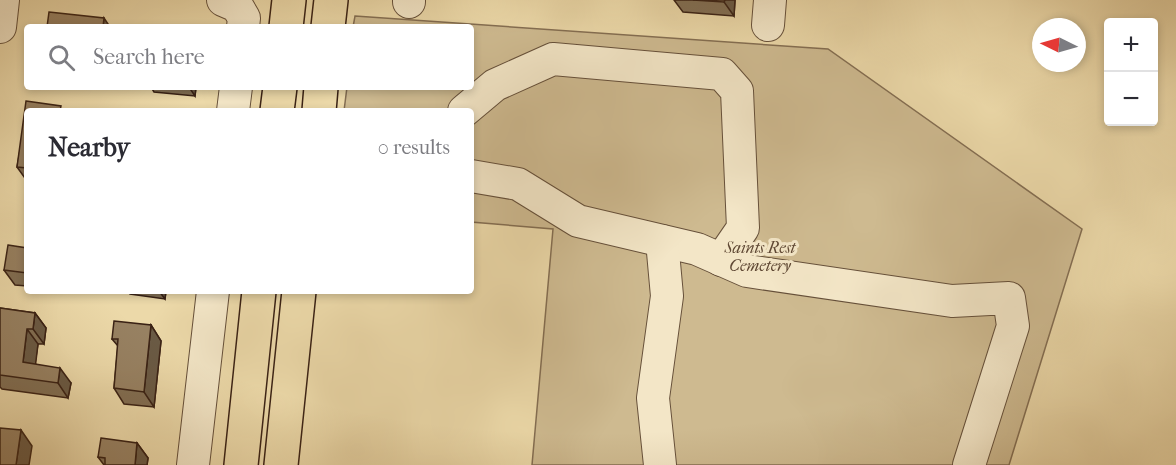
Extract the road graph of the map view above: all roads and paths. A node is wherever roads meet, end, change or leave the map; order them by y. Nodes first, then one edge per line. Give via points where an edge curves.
1 (3, 0) edge
2 (224, 0) edge
3 (289, 0) edge
4 (331, 0) edge
5 (243, 24) edge
6 (286, 24) edge
7 (328, 24) edge
8 (0, 27) edge
9 (236, 90) edge
10 (280, 90) edge
11 (321, 90) edge
12 (233, 108) edge
13 (277, 108) edge
14 (319, 108) edge
15 (468, 108) edge
16 (474, 177) edge
17 (662, 241) junction
18 (721, 260) junction
19 (213, 294) edge
20 (259, 294) edge
21 (299, 294) edge
22 (193, 465) edge
23 (241, 465) edge
24 (281, 465) edge
25 (660, 465) edge
26 (969, 465) edge

1 - 8 street
2 - 5 street via 237,6
3 - 6 main road
4 - 7 main road
9 - 12 street
10 - 13 main road
11 - 14 main road
15 - 18 street via 495,85 553,59 722,74 737,92 742,228
16 - 17 street via 518,184 578,220
17 - 18 street via 697,249
17 - 25 street via 667,296 653,398
18 - 26 street via 747,271 952,301 1009,298 1013,326
19 - 22 street
20 - 23 main road
21 - 24 main road

